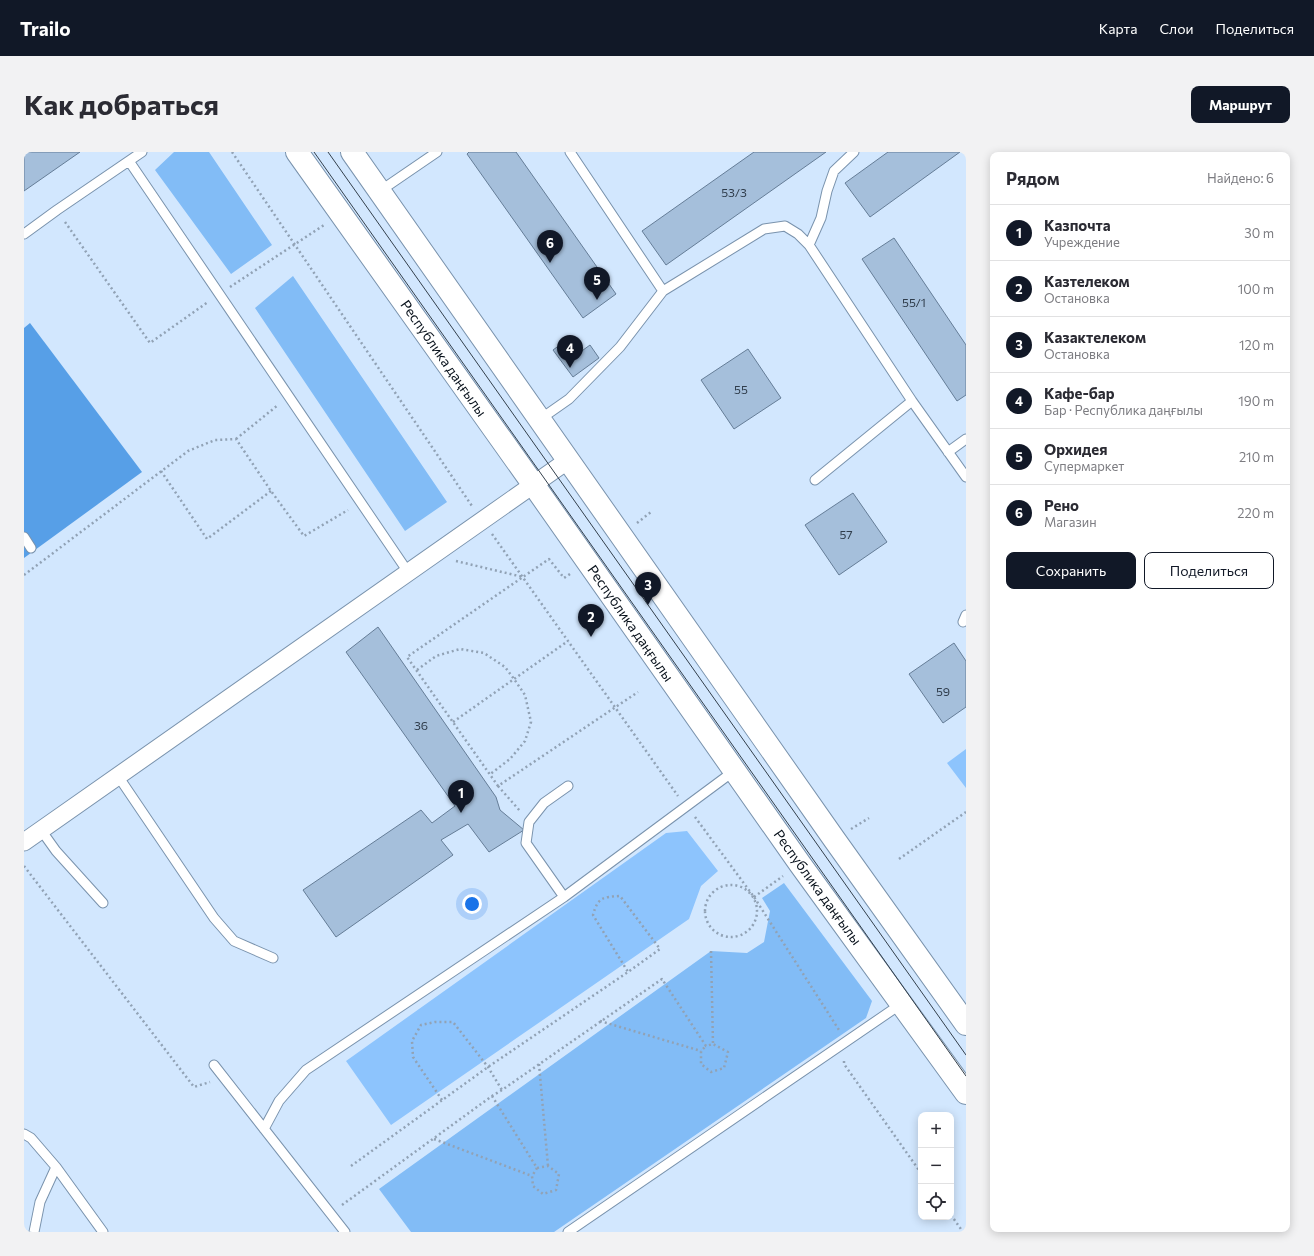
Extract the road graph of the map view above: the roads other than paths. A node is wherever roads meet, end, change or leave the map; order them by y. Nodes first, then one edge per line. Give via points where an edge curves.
1 (142, 152) edge
2 (297, 152) edge
3 (352, 152) edge
4 (437, 152) edge
5 (570, 152) edge
6 (854, 152) edge
7 (129, 161) junction
8 (380, 191) junction
9 (24, 234) edge
10 (809, 245) junction
11 (664, 291) junction
12 (912, 401) junction
13 (539, 420) junction
14 (966, 439) edge
15 (948, 452) junction
16 (568, 461) junction
17 (966, 477) edge
18 (815, 480) dead end
19 (533, 484) junction
20 (24, 538) edge
21 (31, 548) dead end
22 (408, 572) junction
23 (734, 770) junction
24 (118, 776) junction
25 (568, 786) dead end
26 (41, 830) junction
27 (24, 842) edge
28 (564, 897) junction
29 (103, 903) dead end
30 (273, 958) dead end
31 (902, 1003) junction
32 (966, 1024) edge
33 (214, 1064) dead end
34 (965, 1088) edge
35 (264, 1129) junction
36 (24, 1134) edge
37 (56, 1167) junction
38 (34, 1232) edge
39 (103, 1232) edge
40 (345, 1232) edge
41 (568, 1232) edge

1 - 7 lane
2 - 19 main road, Республика даңғылы
3 - 8 main road
4 - 8 lane
5 - 11 lane
6 - 10 lane via 834,171 826,192 821,218
7 - 9 lane
7 - 22 lane
8 - 13 main road
10 - 11 lane via 785,226 764,229
10 - 12 lane
11 - 13 lane via 620,347 569,399
12 - 15 lane
12 - 18 lane
13 - 16 main road
14 - 15 lane
15 - 17 lane
16 - 19 street
16 - 32 main road
19 - 22 street
19 - 23 main road, Республика даңғылы
20 - 21 lane
22 - 24 street
23 - 28 lane
23 - 31 main road, Республика даңғылы
24 - 26 street
24 - 30 lane via 214,918 234,941
25 - 28 lane via 544,803 529,822 526,843
26 - 27 street
26 - 29 lane via 56,851
28 - 35 lane via 306,1070 279,1101
31 - 34 main road, Республика даңғылы
31 - 41 lane
33 - 35 lane
35 - 40 lane
36 - 37 lane via 31,1138
37 - 38 lane via 40,1202
37 - 39 lane

